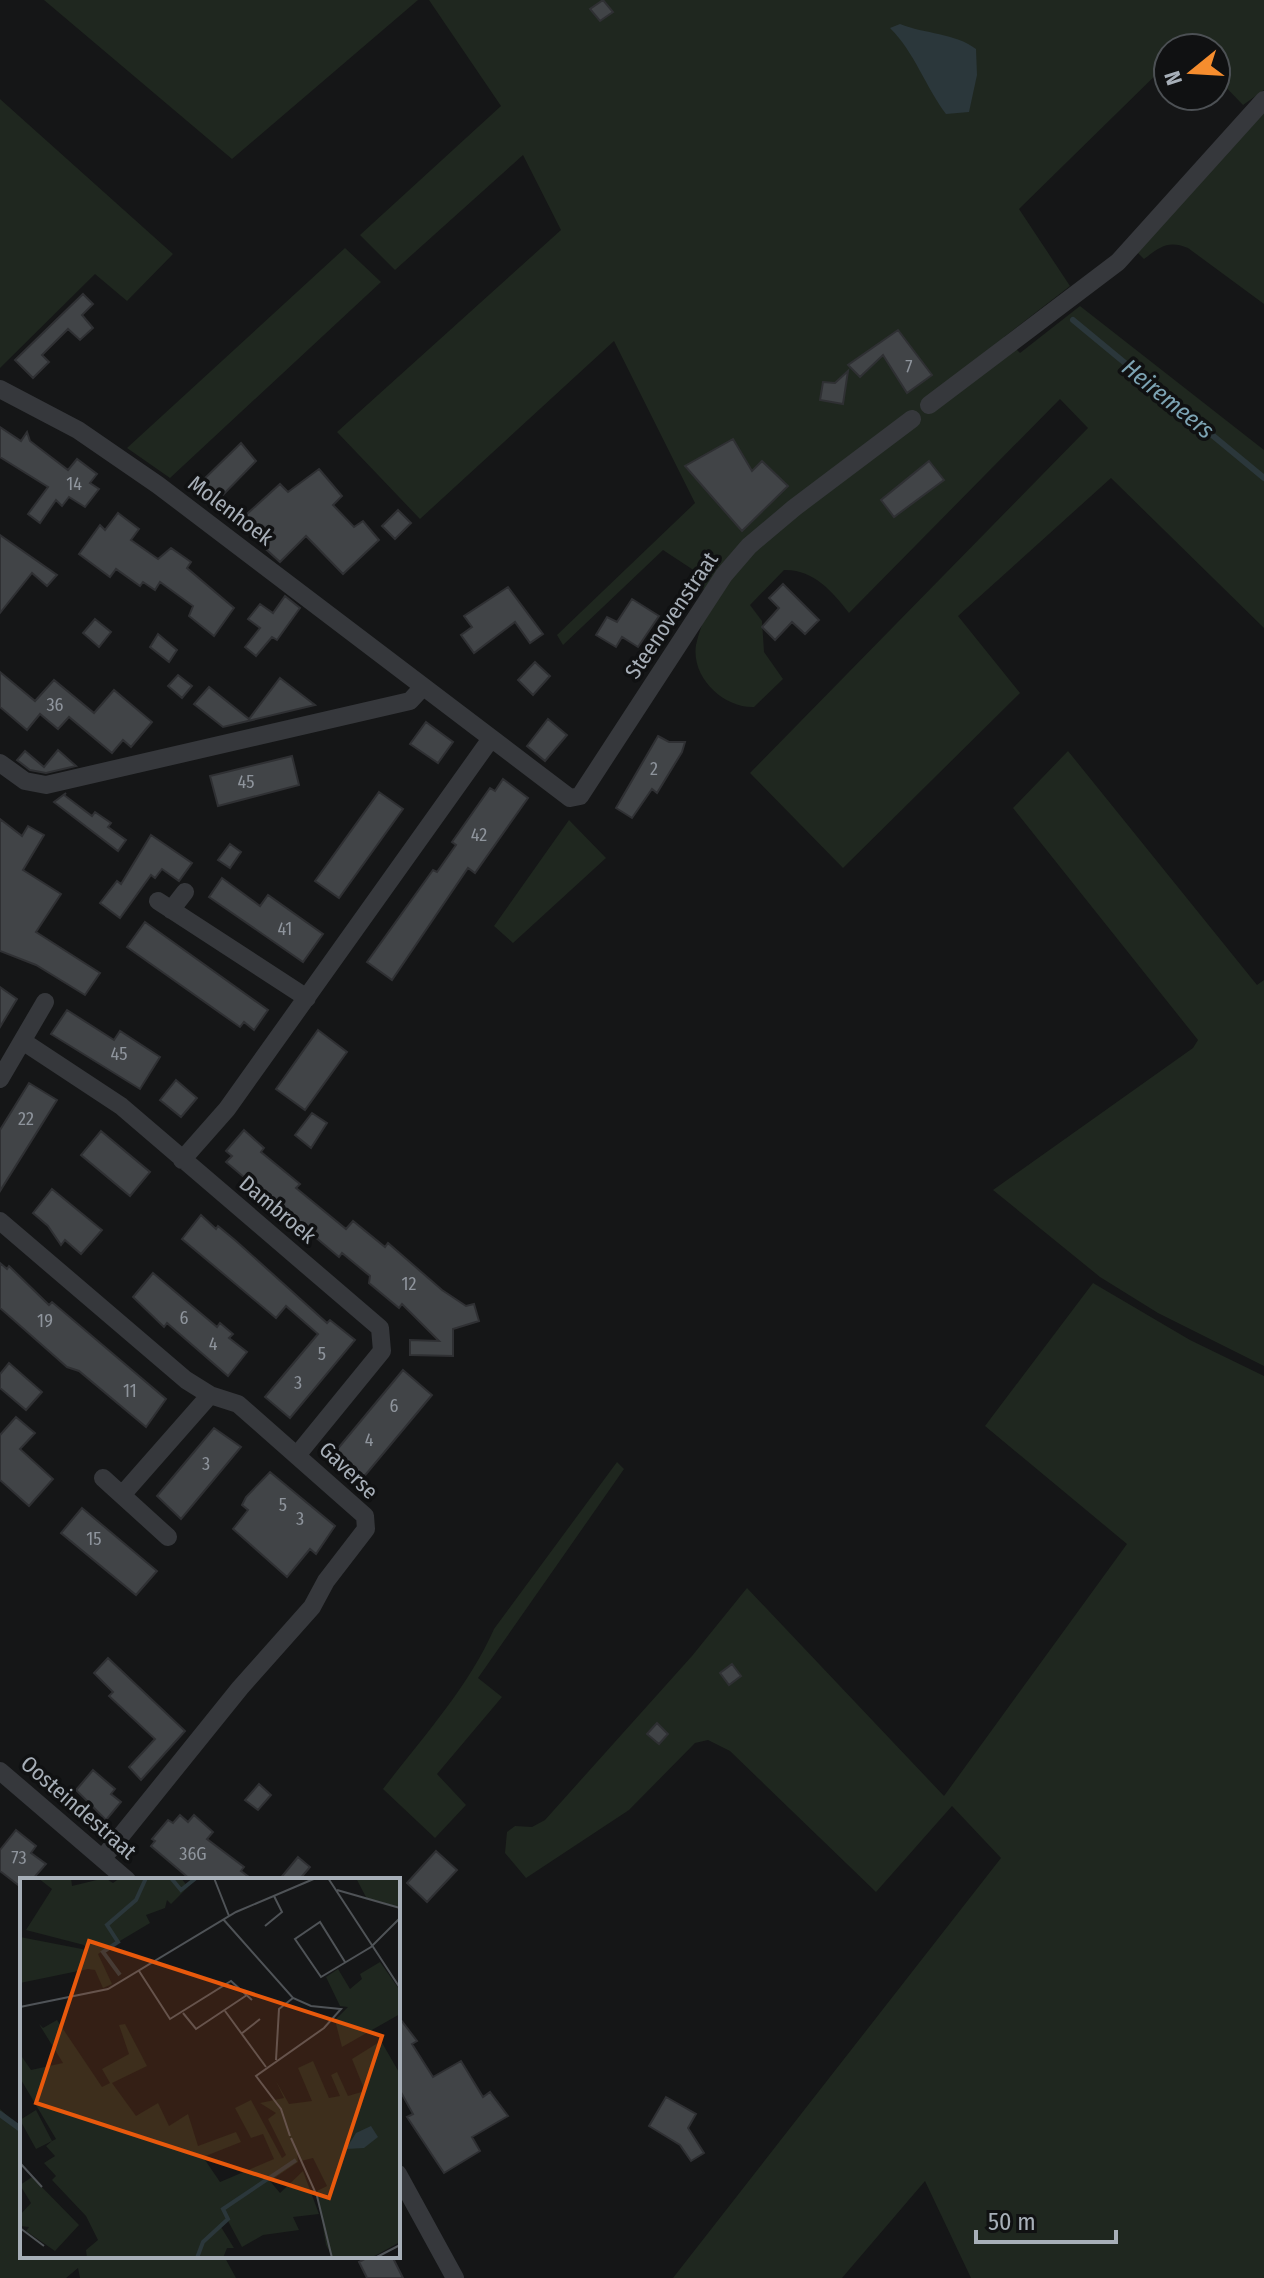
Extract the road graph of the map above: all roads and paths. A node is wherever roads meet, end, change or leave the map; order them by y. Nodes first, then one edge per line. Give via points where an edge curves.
1 (1264, 100) edge
2 (0, 389) edge
3 (929, 405) dead end
4 (912, 419) dead end
5 (422, 688) junction
6 (490, 740) junction
7 (0, 763) edge
8 (570, 798) joint
9 (185, 892) dead end
10 (307, 998) junction
11 (45, 1002) dead end
12 (24, 1042) junction
13 (0, 1079) edge
14 (182, 1160) junction
15 (0, 1221) edge
16 (210, 1395) junction
17 (298, 1454) junction
18 (103, 1478) dead end
19 (122, 1495) junction
20 (168, 1537) dead end
21 (0, 1771) edge
22 (103, 1858) junction
23 (125, 1878) edge
24 (400, 2178) edge
25 (455, 2278) edge

1 - 3 street via 1118,262
2 - 5 street, Molenhoek via 78,430 147,477
4 - 8 street, Steenovenstraat via 749,546 724,575 580,796
5 - 6 street, Molenhoek
5 - 7 street via 410,701 46,785 25,781
6 - 8 street, Molenhoek
6 - 10 street
9 - 10 street via 165,905
10 - 14 street via 227,1109
11 - 12 street
12 - 13 street
12 - 14 street via 121,1106
14 - 17 street, Dambroek via 380,1328 382,1351
15 - 16 street, Gaverse
16 - 17 street, Gaverse via 238,1404
16 - 19 street
17 - 22 street, Gaverse via 353,1502 365,1516 366,1529 312,1607
18 - 19 street
19 - 20 street
21 - 22 street, Oosteindestraat
22 - 23 street, Oosteindestraat
24 - 25 street

